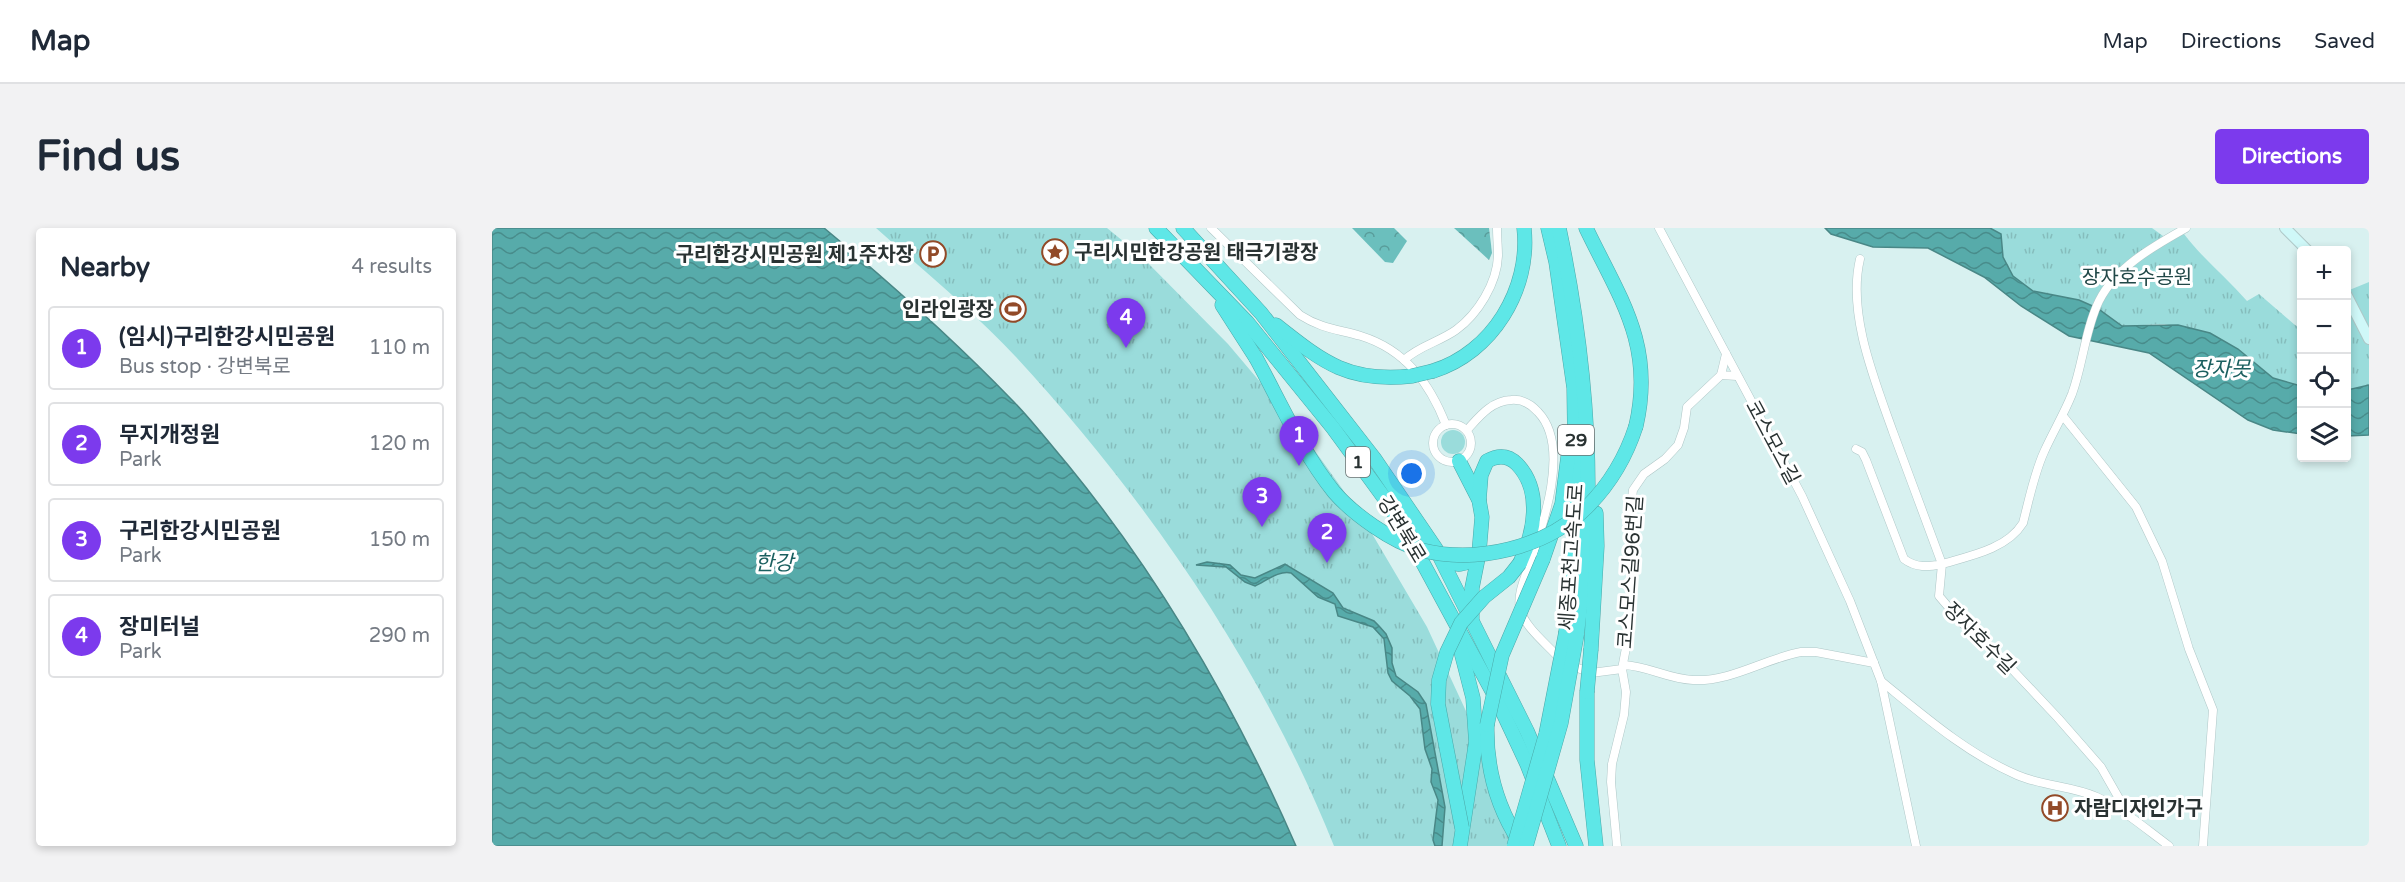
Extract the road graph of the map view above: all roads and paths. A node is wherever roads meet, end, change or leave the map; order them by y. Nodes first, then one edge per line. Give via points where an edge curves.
1 (1156, 228) edge
2 (1183, 228) edge
3 (1211, 228) edge
4 (1497, 228) edge
5 (1524, 228) edge
6 (1548, 228) edge
7 (1559, 228) edge
8 (1586, 228) edge
9 (1659, 228) edge
10 (2186, 228) edge
11 (2284, 228) edge
12 (2303, 246) edge
13 (1860, 259) dead end
14 (1207, 281) junction
15 (1558, 287) junction
16 (1573, 297) junction
17 (2349, 300) edge
18 (1261, 313) junction
19 (2369, 339) edge
20 (1726, 354) junction
21 (1404, 360) junction
22 (1722, 375) junction
23 (1737, 376) junction
24 (2063, 417) junction
25 (1446, 424) junction
26 (1467, 430) junction
27 (1856, 449) dead end
28 (1459, 461) junction
29 (1479, 500) junction
30 (1436, 549) junction
31 (1479, 553) junction
32 (1942, 564) junction
33 (1451, 614) junction
34 (1472, 620) junction
35 (1571, 633) junction
36 (1874, 663) junction
37 (1622, 669) junction
38 (1881, 681) junction
39 (2123, 811) junction
40 (1462, 828) junction
41 (1460, 846) edge
42 (1514, 846) edge
43 (1524, 846) edge
44 (1559, 846) edge
45 (1576, 846) edge
46 (1596, 846) edge
47 (1617, 846) edge
48 (1916, 846) edge
49 (2169, 846) edge
50 (2203, 846) edge

1 - 14 highway, 강변북로 / 1
2 - 18 highway, 강변북로 / 1
3 - 21 street via 1300,315 1336,332 1361,336
4 - 21 street via 1498,258 1489,288 1476,311 1455,331
5 - 18 highway, bridge via 1521,276 1502,319 1474,348 1432,371 1392,378 1333,365 1307,350
6 - 15 highway, 세종포천고속도로 / 29
7 - 16 highway, 세종포천고속도로 / 29
8 - 14 highway, bridge via 1635,332 1642,377 1636,426 1622,460 1586,509 1556,530 1520,547 1494,552 1470,555 1420,550 1369,523 1335,493
9 - 20 street, 코스모스길
10 - 24 street via 2136,259 2108,288 2098,305
11 - 12 street
13 - 32 street via 1859,318 1875,381
14 - 33 highway, 강변북로 / 1 via 1267,346 1364,470 1405,530
15 - 35 highway, 세종포천고속도로 / 29 via 1571,358 1576,435
15 - 43 highway, bridge via 1569,429 1562,504 1543,560 1502,655 1487,724 1486,752 1496,795
16 - 35 highway, 세종포천고속도로 / 29 via 1585,405 1588,502
16 - 46 highway, bridge via 1589,372 1594,460 1597,546 1587,692 1587,760
17 - 19 street
18 - 30 highway, 강변북로 / 1 via 1374,458
20 - 22 street
20 - 23 street, 코스모스길
21 - 25 street via 1430,389
22 - 23 street
22 - 37 street, 코스모스길96번길 via 1687,407 1678,445 1644,474 1633,490 1629,632
23 - 36 street, 코스모스길 via 1829,552
24 - 32 street via 2043,453 2018,531 1996,546
24 - 50 street via 2136,507 2162,561 2212,710
25 - 26 street via 1457,424
25 - 28 street via 1437,431 1434,447 1443,460
26 - 28 street via 1471,447
26 - 37 street, 코스모스길96번길 via 1497,403 1512,399 1530,404 1543,417 1551,431 1551,496 1521,585 1520,609 1564,663 1591,673
27 - 32 street via 1866,460 1904,559 1923,567
28 - 29 highway
29 - 31 highway
29 - 40 highway, bridge via 1481,475 1487,461 1506,457 1522,469 1529,481 1533,508 1529,543 1520,563 1461,623 1439,680 1440,722
30 - 31 highway via 1453,564 1470,562
30 - 34 highway, 강변북로 / 1
31 - 34 highway via 1472,588
32 - 39 street, 장자호수길 via 1940,596 2101,768
33 - 40 highway via 1473,698 1476,742
33 - 44 highway, 강변북로 / 1 via 1509,723
34 - 45 highway, 강변북로 / 1 via 1527,731
35 - 42 highway, 세종포천고속도로 / 29, bridge
35 - 43 highway, 세종포천고속도로 / 29, bridge via 1561,723
36 - 37 street via 1801,651 1715,680 1675,679 1640,666 1624,665
36 - 38 street, 코스모스길
37 - 47 street via 1624,715 1611,782
38 - 39 street via 1952,738 1993,763 2018,775 2096,797
38 - 48 street, 코스모스길
39 - 49 street
40 - 41 highway

